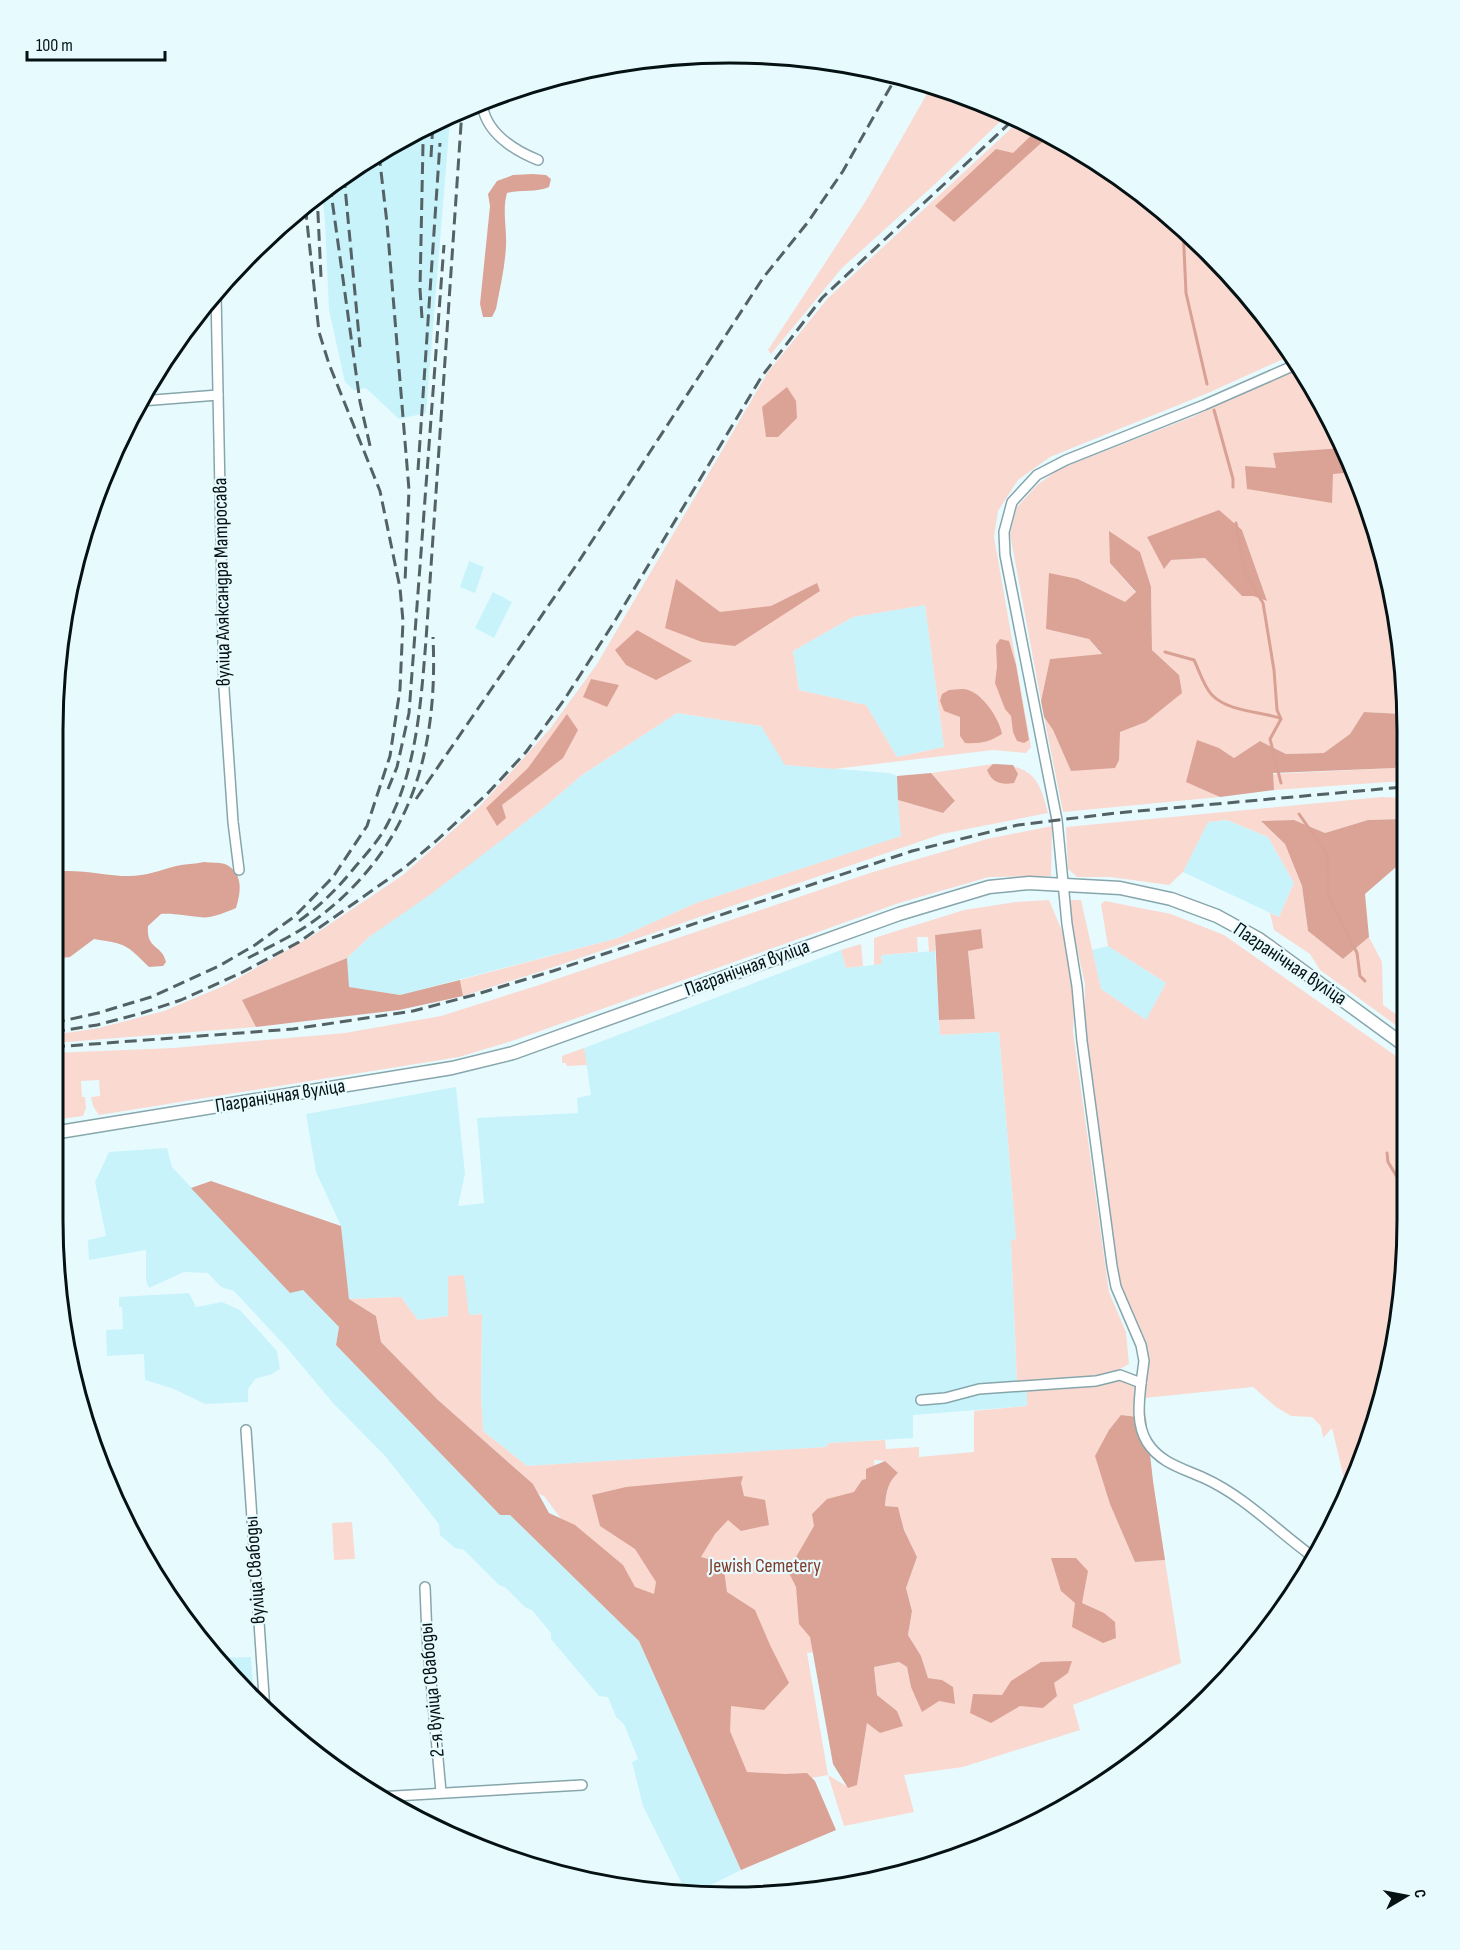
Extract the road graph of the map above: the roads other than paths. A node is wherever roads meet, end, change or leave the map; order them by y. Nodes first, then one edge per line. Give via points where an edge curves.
1 (483, 111) edge
2 (538, 160) dead end
3 (216, 305) edge
4 (1290, 367) edge
5 (218, 395) junction
6 (150, 400) edge
7 (240, 870) dead end
8 (1063, 884) junction
9 (1397, 1040) edge
10 (63, 1131) edge
11 (1141, 1383) junction
12 (921, 1400) dead end
13 (246, 1430) dead end
14 (1308, 1553) edge
15 (425, 1587) dead end
16 (264, 1698) edge
17 (582, 1785) dead end
18 (441, 1792) junction
19 (393, 1796) edge

1 - 2 street via 498,136 517,152
3 - 5 street, вуліца Аляксандра Матросава
4 - 8 street via 1066,460 1037,475 1012,502 1004,532 1005,555 1057,820
5 - 6 street
5 - 7 street, вуліца Аляксандра Матросава via 224,689
8 - 9 street, Пагранічная вуліца via 1130,890 1171,899 1217,916 1258,939
8 - 10 street, Пагранічная вуліца via 989,887 958,895 503,1056 452,1068
8 - 11 street via 1112,1266 1116,1287 1141,1345
11 - 12 street via 1120,1375 1096,1381 979,1389
11 - 14 street via 1142,1432 1155,1452 1245,1504
13 - 16 street, вуліца Свабоды
15 - 18 street, 2-я вуліца Свабоды
17 - 18 street
18 - 19 street

